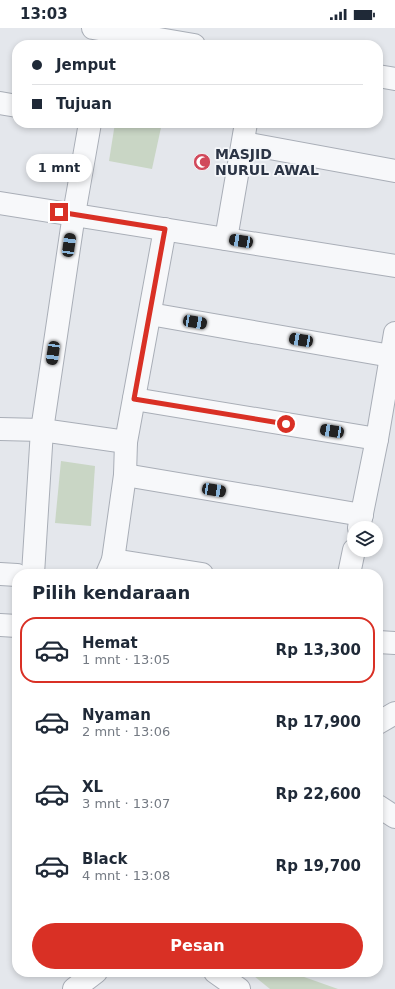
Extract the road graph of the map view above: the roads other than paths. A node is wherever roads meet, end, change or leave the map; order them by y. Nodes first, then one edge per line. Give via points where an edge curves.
1 (101, 34) edge
2 (160, 34) edge
3 (179, 40) edge
4 (383, 77) edge
5 (395, 79) edge
6 (0, 103) edge
7 (12, 105) edge
8 (89, 128) edge
9 (245, 133) edge
10 (395, 171) edge
11 (0, 203) edge
12 (74, 214) junction
13 (165, 229) junction
14 (226, 239) junction
15 (395, 266) edge
16 (150, 314) junction
17 (395, 333) edge
18 (391, 356) junction
19 (134, 399) junction
20 (0, 429) edge
21 (42, 430) junction
22 (377, 439) junction
23 (126, 442) junction
24 (125, 475) junction
25 (361, 521) edge
26 (353, 557) edge
27 (110, 567) edge
28 (33, 569) edge
29 (136, 569) edge
30 (350, 569) edge
31 (0, 574) edge
32 (12, 575) edge
33 (0, 625) edge
34 (12, 626) edge
35 (383, 642) edge
36 (395, 643) edge
37 (395, 713) edge
38 (383, 720) edge
39 (383, 809) edge
40 (395, 817) edge
41 (90, 977) edge
42 (222, 977) edge
43 (74, 989) edge
44 (239, 989) edge

1 - 2 street
2 - 3 street
4 - 5 street
6 - 7 street
8 - 12 street
9 - 10 street
9 - 14 street
11 - 12 street
12 - 13 street
12 - 21 street
13 - 14 street
13 - 16 street
14 - 15 street
16 - 18 street
16 - 19 street
17 - 18 street
18 - 22 street
19 - 22 street
19 - 23 street
20 - 21 street
21 - 23 street
21 - 28 street
22 - 25 street
23 - 24 street
24 - 25 street
24 - 27 street
26 - 30 street
27 - 29 street
31 - 32 street
33 - 34 street
35 - 36 street
37 - 38 street
39 - 40 street
41 - 43 street
42 - 44 street

